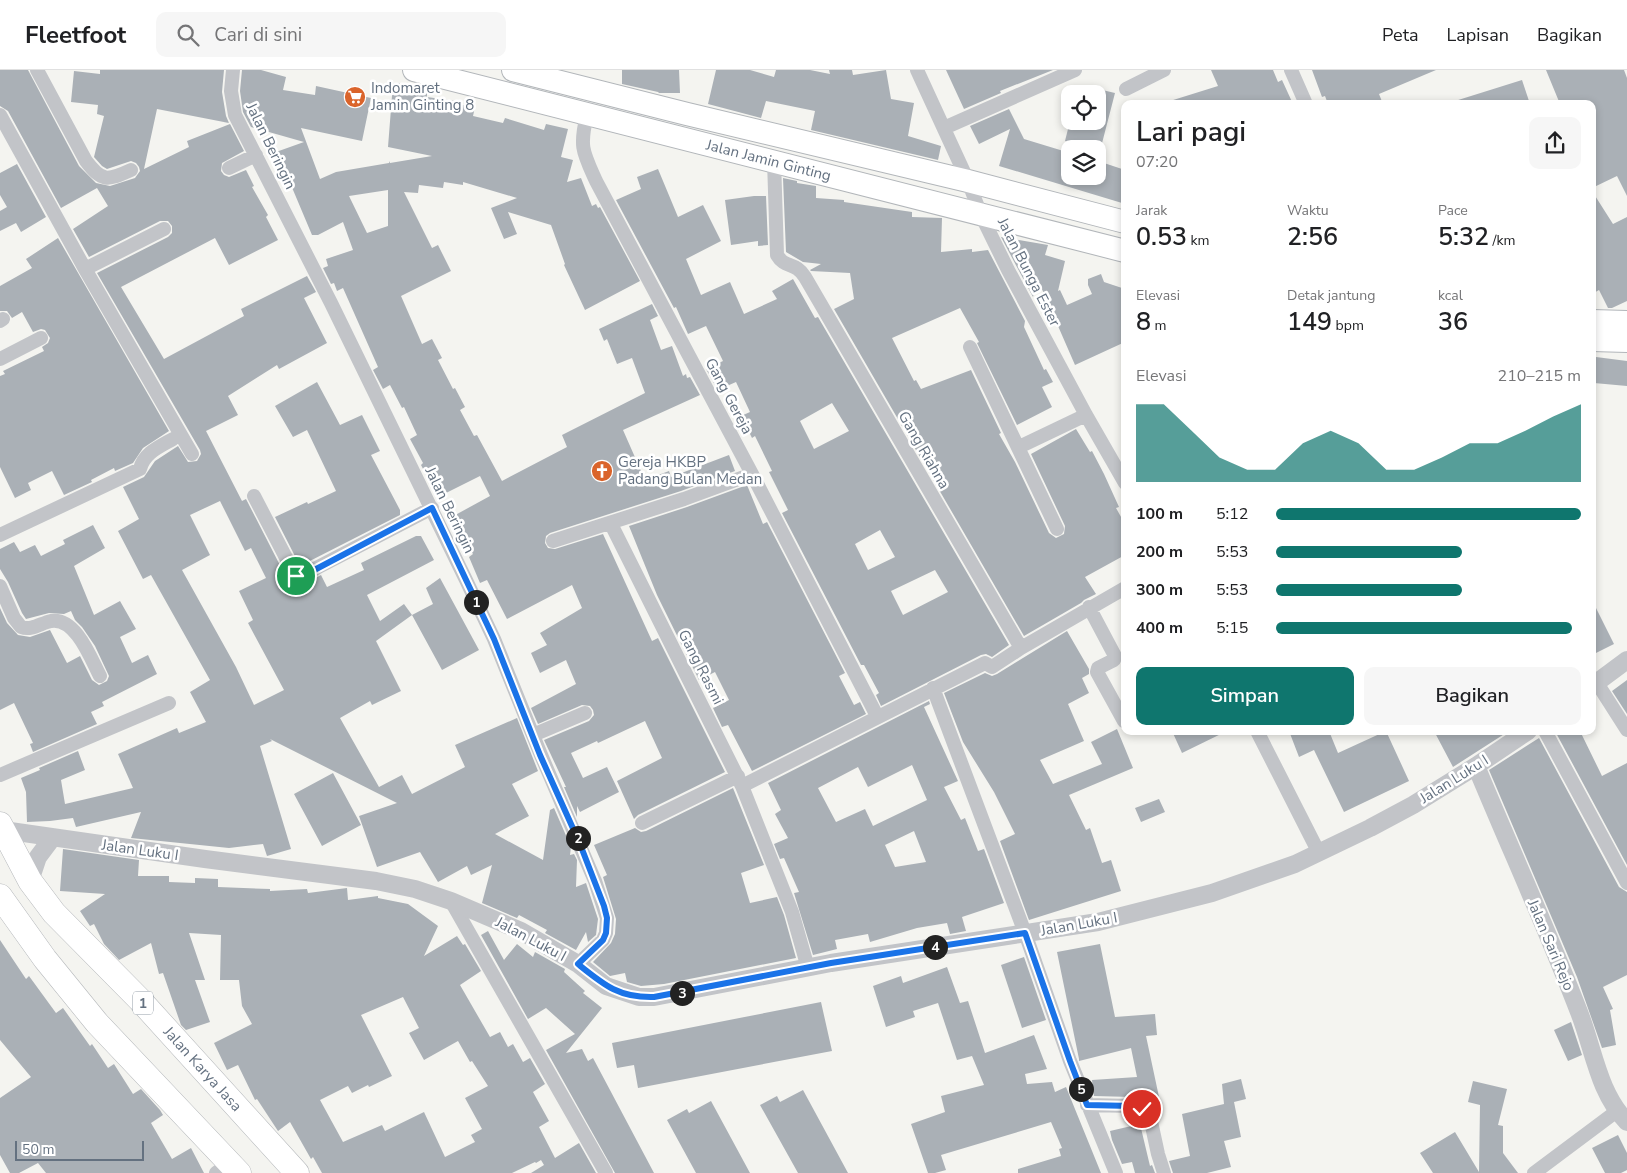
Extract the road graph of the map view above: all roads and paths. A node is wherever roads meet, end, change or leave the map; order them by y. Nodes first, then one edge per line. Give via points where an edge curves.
1 (37, 70) edge
2 (233, 70) edge
3 (414, 70) edge
4 (513, 70) edge
5 (917, 70) edge
6 (1075, 70) edge
7 (1164, 70) edge
8 (1291, 70) edge
9 (1126, 89) dead end
10 (1304, 100) edge
11 (0, 115) edge
12 (587, 115) junction
13 (944, 128) junction
14 (256, 155) junction
15 (774, 160) junction
16 (229, 168) dead end
17 (131, 170) dead end
18 (968, 181) junction
19 (981, 214) junction
20 (1121, 221) edge
21 (164, 229) dead end
22 (1121, 250) edge
23 (85, 269) junction
24 (1596, 321) edge
25 (1627, 322) edge
26 (41, 338) dead end
27 (1596, 340) edge
28 (1627, 341) edge
29 (970, 347) dead end
30 (0, 359) edge
31 (1086, 416) junction
32 (173, 439) dead end
33 (1019, 447) junction
34 (192, 454) dead end
35 (752, 474) junction
36 (1121, 476) edge
37 (254, 496) dead end
38 (432, 508) junction
39 (611, 524) junction
40 (1058, 530) dead end
41 (0, 536) edge
42 (553, 541) dead end
43 (0, 586) edge
44 (1121, 590) edge
45 (1089, 607) junction
46 (1021, 648) junction
47 (1627, 660) edge
48 (100, 676) dead end
49 (1596, 683) edge
50 (1596, 685) edge
51 (933, 688) junction
52 (169, 704) dead end
53 (585, 713) dead end
54 (877, 716) junction
55 (1121, 716) edge
56 (1627, 730) edge
57 (533, 735) junction
58 (1259, 735) edge
59 (1522, 735) edge
60 (1547, 735) edge
61 (1476, 766) junction
62 (0, 775) edge
63 (740, 781) junction
64 (642, 823) dead end
65 (1, 827) edge
66 (53, 837) junction
67 (1319, 852) junction
68 (30, 881) junction
69 (1627, 883) edge
70 (0, 896) edge
71 (451, 901) junction
72 (1025, 933) junction
73 (578, 964) junction
74 (808, 968) junction
75 (1087, 1105) junction
76 (1622, 1117) edge
77 (228, 1170) edge
78 (297, 1173) edge
79 (606, 1173) edge
80 (1116, 1173) edge
81 (1164, 1173) edge
82 (1534, 1173) edge

1 - 17 street via 96,174 108,179
2 - 14 street, Jalan Beringin via 233,107
3 - 12 main road, Jalan Jamin Ginting
4 - 18 main road, Jalan Jamin Ginting
5 - 13 street, Jalan Bunga Ester
6 - 13 street
7 - 9 street
8 - 10 street
11 - 23 street
12 - 15 main road, Jalan Jamin Ginting
12 - 35 street, Gang Gereja via 582,140 596,181
13 - 18 street, Jalan Bunga Ester
14 - 16 street
14 - 38 street, Jalan Beringin
15 - 19 main road, Jalan Jamin Ginting
15 - 46 street, Gang Riahna via 779,259 800,269 805,276
18 - 19 street, Jalan Bunga Ester
18 - 20 main road, Jalan Jamin Ginting
19 - 22 main road, Jalan Jamin Ginting
19 - 31 street, Jalan Bunga Ester
21 - 23 street
23 - 34 street
24 - 25 main road
26 - 30 street
27 - 28 main road
29 - 33 street
31 - 33 street
31 - 36 street, Jalan Bunga Ester
32 - 41 street via 156,448 143,460 140,469
33 - 40 street
35 - 39 street
35 - 54 street, Gang Gereja
37 - 38 street via 294,575 299,577
38 - 57 street, Jalan Beringin via 494,639
39 - 42 street
39 - 63 street, Gang Rasmi
43 - 48 street via 21,627 31,628 58,621 69,626
44 - 45 street
45 - 46 street
45 - 55 street via 1115,656 1097,672
46 - 51 street via 992,667 985,663
47 - 49 street
50 - 56 street
51 - 54 street
51 - 72 street
52 - 62 street
53 - 57 street
54 - 63 street
57 - 73 street, Jalan Beringin via 584,854 607,918 603,940
58 - 67 street
59 - 61 street, Jalan Luku I
60 - 69 street
61 - 67 street, Jalan Luku I via 1413,805
61 - 76 street, Jalan Sari Rejo via 1579,1011 1600,1079
63 - 64 street
63 - 74 street, Gang Rasmi via 792,912
65 - 66 street, Jalan Luku I
65 - 68 highway, Jalan Karya Jasa / 1
66 - 68 street via 38,857
66 - 71 street, Jalan Luku I via 376,881 416,889
67 - 72 street, Jalan Luku I via 1295,864 1167,906 1098,922
68 - 78 highway, Jalan Karya Jasa / 1 via 54,913 140,1000
70 - 77 highway via 97,1023
71 - 73 street, Jalan Luku I via 521,931
71 - 79 street
72 - 74 street, Jalan Luku I
72 - 75 street
73 - 74 street, Jalan Luku I via 606,986 639,997 674,995
75 - 80 street
75 - 81 street via 1132,1106 1146,1112 1152,1122
76 - 82 street

